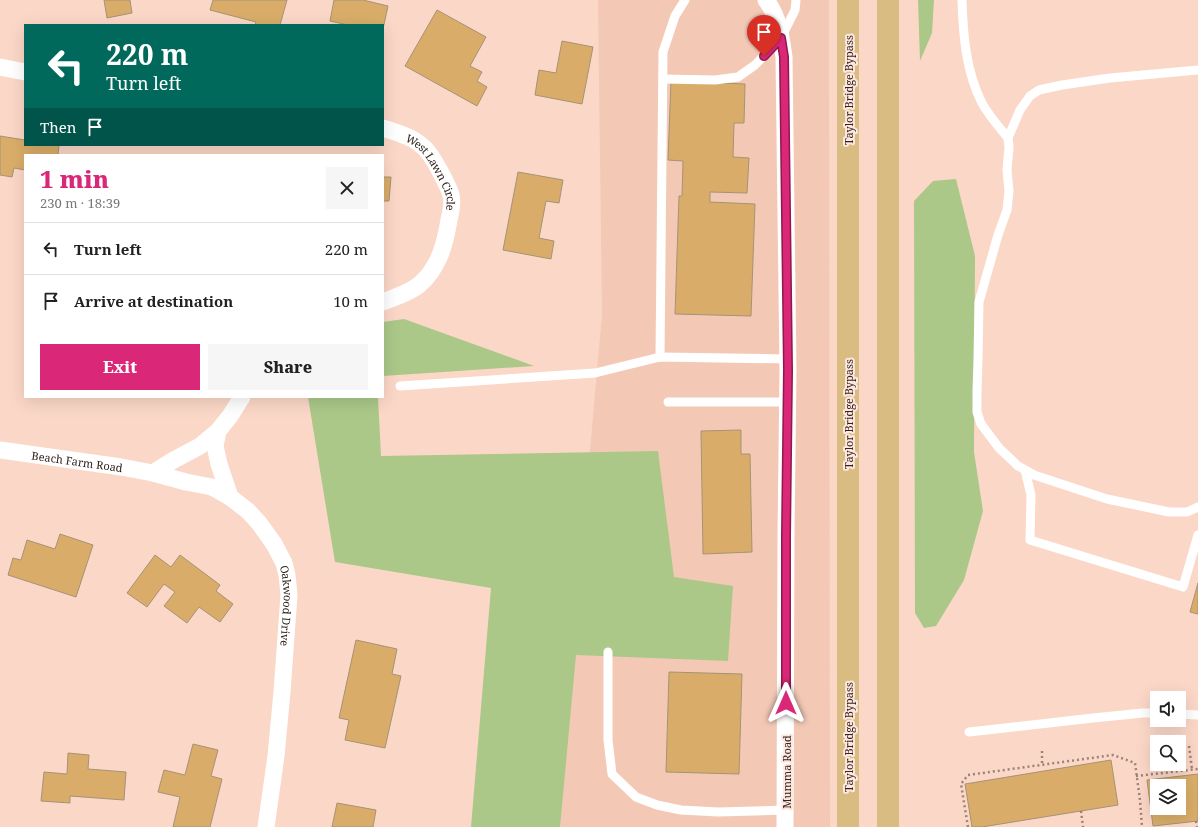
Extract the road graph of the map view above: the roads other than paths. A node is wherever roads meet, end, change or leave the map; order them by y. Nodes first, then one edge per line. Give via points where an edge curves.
1 (685, 0) edge
2 (766, 0) edge
3 (796, 0) edge
4 (848, 0) edge
5 (888, 0) edge
6 (962, 0) edge
7 (781, 38) junction
8 (0, 67) edge
9 (1198, 70) edge
10 (24, 72) edge
11 (663, 79) junction
12 (384, 128) edge
13 (1008, 138) junction
14 (384, 302) edge
15 (660, 357) junction
16 (788, 359) junction
17 (400, 386) dead end
18 (241, 398) edge
19 (668, 402) dead end
20 (788, 402) junction
21 (218, 431) junction
22 (0, 450) edge
23 (1025, 470) junction
24 (153, 473) junction
25 (230, 497) junction
26 (1198, 508) edge
27 (1198, 535) edge
28 (608, 652) dead end
29 (1150, 713) edge
30 (1186, 714) edge
31 (1198, 715) edge
32 (969, 732) dead end
33 (786, 819) edge
34 (266, 827) edge
35 (848, 827) edge
36 (888, 827) edge

1 - 11 lane via 675,16 663,52
2 - 7 street, Mumma Road via 777,18
3 - 7 lane via 795,10
4 - 35 main road, Taylor Bridge Bypass
5 - 36 main road
6 - 13 lane via 964,40 971,74 982,103
7 - 11 lane via 738,77 715,80
7 - 16 street, Mumma Road via 784,57
8 - 10 street
9 - 13 lane via 1110,78 1038,90 1020,110
11 - 15 lane
12 - 14 street, West Lawn Circle via 418,142 429,152 445,181 452,205 446,238 431,271 419,285 405,294
13 - 23 lane via 1007,170 1010,191 1007,210 979,302 977,412 981,424 999,448
15 - 16 lane
15 - 17 lane via 595,373
16 - 20 street, Mumma Road
18 - 21 street
19 - 20 lane
20 - 33 street, Mumma Road
21 - 24 street via 200,446
21 - 25 street via 215,446 218,464
22 - 24 street, Beach Farm Road
23 - 26 lane via 1107,499 1169,512 1187,512
23 - 27 lane via 1031,495 1030,540 1183,587
24 - 25 street, Beach Farm Road via 212,487
25 - 34 street, Oakwood Drive via 259,522 274,544 288,575 289,595 282,692
28 - 33 lane via 608,740 612,774 636,797 681,810
29 - 32 lane
30 - 31 lane

